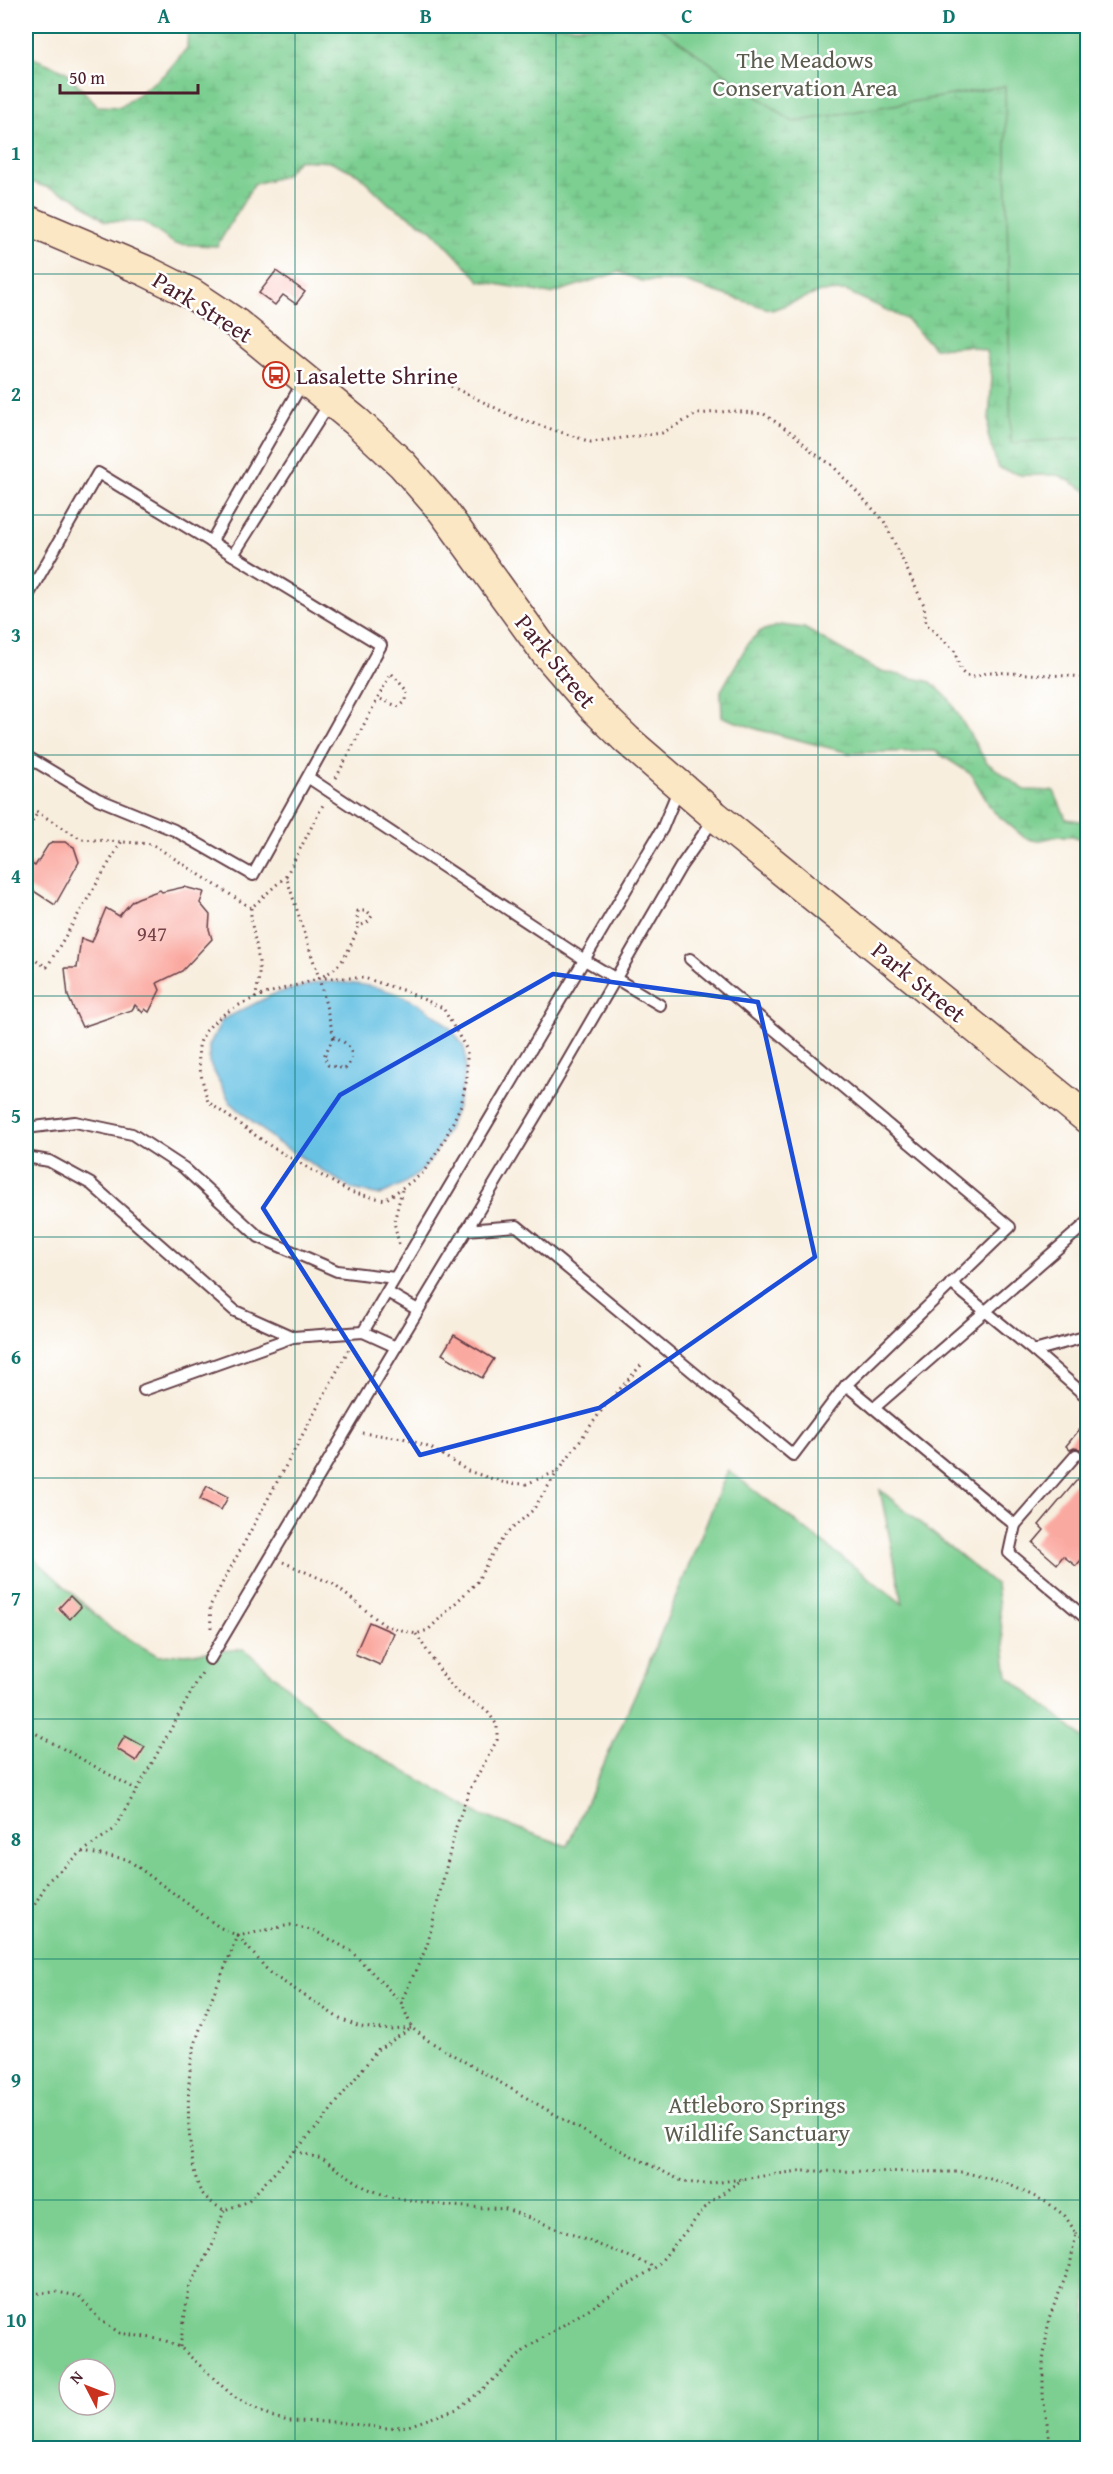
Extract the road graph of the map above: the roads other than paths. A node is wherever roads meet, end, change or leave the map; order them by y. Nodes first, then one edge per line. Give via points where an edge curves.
1 (26, 220) edge
2 (305, 380) junction
3 (331, 400) junction
4 (211, 542) junction
5 (233, 555) junction
6 (26, 599) edge
7 (26, 756) edge
8 (309, 778) junction
9 (680, 786) junction
10 (716, 816) junction
11 (583, 959) junction
12 (690, 959) dead end
13 (615, 977) junction
14 (660, 1005) dead end
15 (1088, 1119) edge
16 (26, 1128) edge
17 (26, 1157) edge
18 (1088, 1221) edge
19 (466, 1230) junction
20 (395, 1278) junction
21 (951, 1283) junction
22 (387, 1292) junction
23 (418, 1310) junction
24 (986, 1311) junction
25 (363, 1332) junction
26 (1088, 1336) edge
27 (293, 1337) junction
28 (396, 1347) junction
29 (1034, 1351) junction
30 (846, 1385) junction
31 (144, 1389) dead end
32 (1088, 1398) edge
33 (874, 1408) junction
34 (1076, 1455) dead end
35 (1015, 1525) junction
36 (1088, 1620) edge
37 (210, 1659) road end

1 - 2 main road, Park Street via 192,294 237,324
2 - 3 main road, Park Street
2 - 4 lane
3 - 5 lane
3 - 9 main road, Park Street via 402,464 444,511 546,653 591,705
4 - 5 lane
4 - 6 lane via 98,473
5 - 8 lane via 381,645
7 - 8 lane via 98,799 174,830 253,875
8 - 11 lane
9 - 10 main road, Park Street
9 - 11 lane via 662,830
10 - 13 lane via 681,866
10 - 15 main road, Park Street
11 - 13 lane
11 - 20 lane
12 - 21 lane via 1010,1227
13 - 14 lane
13 - 19 lane
16 - 20 lane via 75,1122 132,1134 184,1168 259,1237 337,1271
17 - 27 lane via 48,1161 91,1184 235,1311
18 - 24 lane
19 - 23 lane
19 - 30 lane via 517,1226 793,1455
20 - 22 lane
21 - 24 lane
21 - 30 lane
22 - 23 lane
22 - 25 lane
23 - 28 lane
24 - 29 lane
24 - 33 lane
25 - 27 lane
25 - 28 lane
26 - 29 lane
27 - 31 lane
28 - 37 lane
29 - 32 lane
30 - 33 lane
33 - 35 lane
34 - 35 lane
35 - 36 lane via 1009,1553

